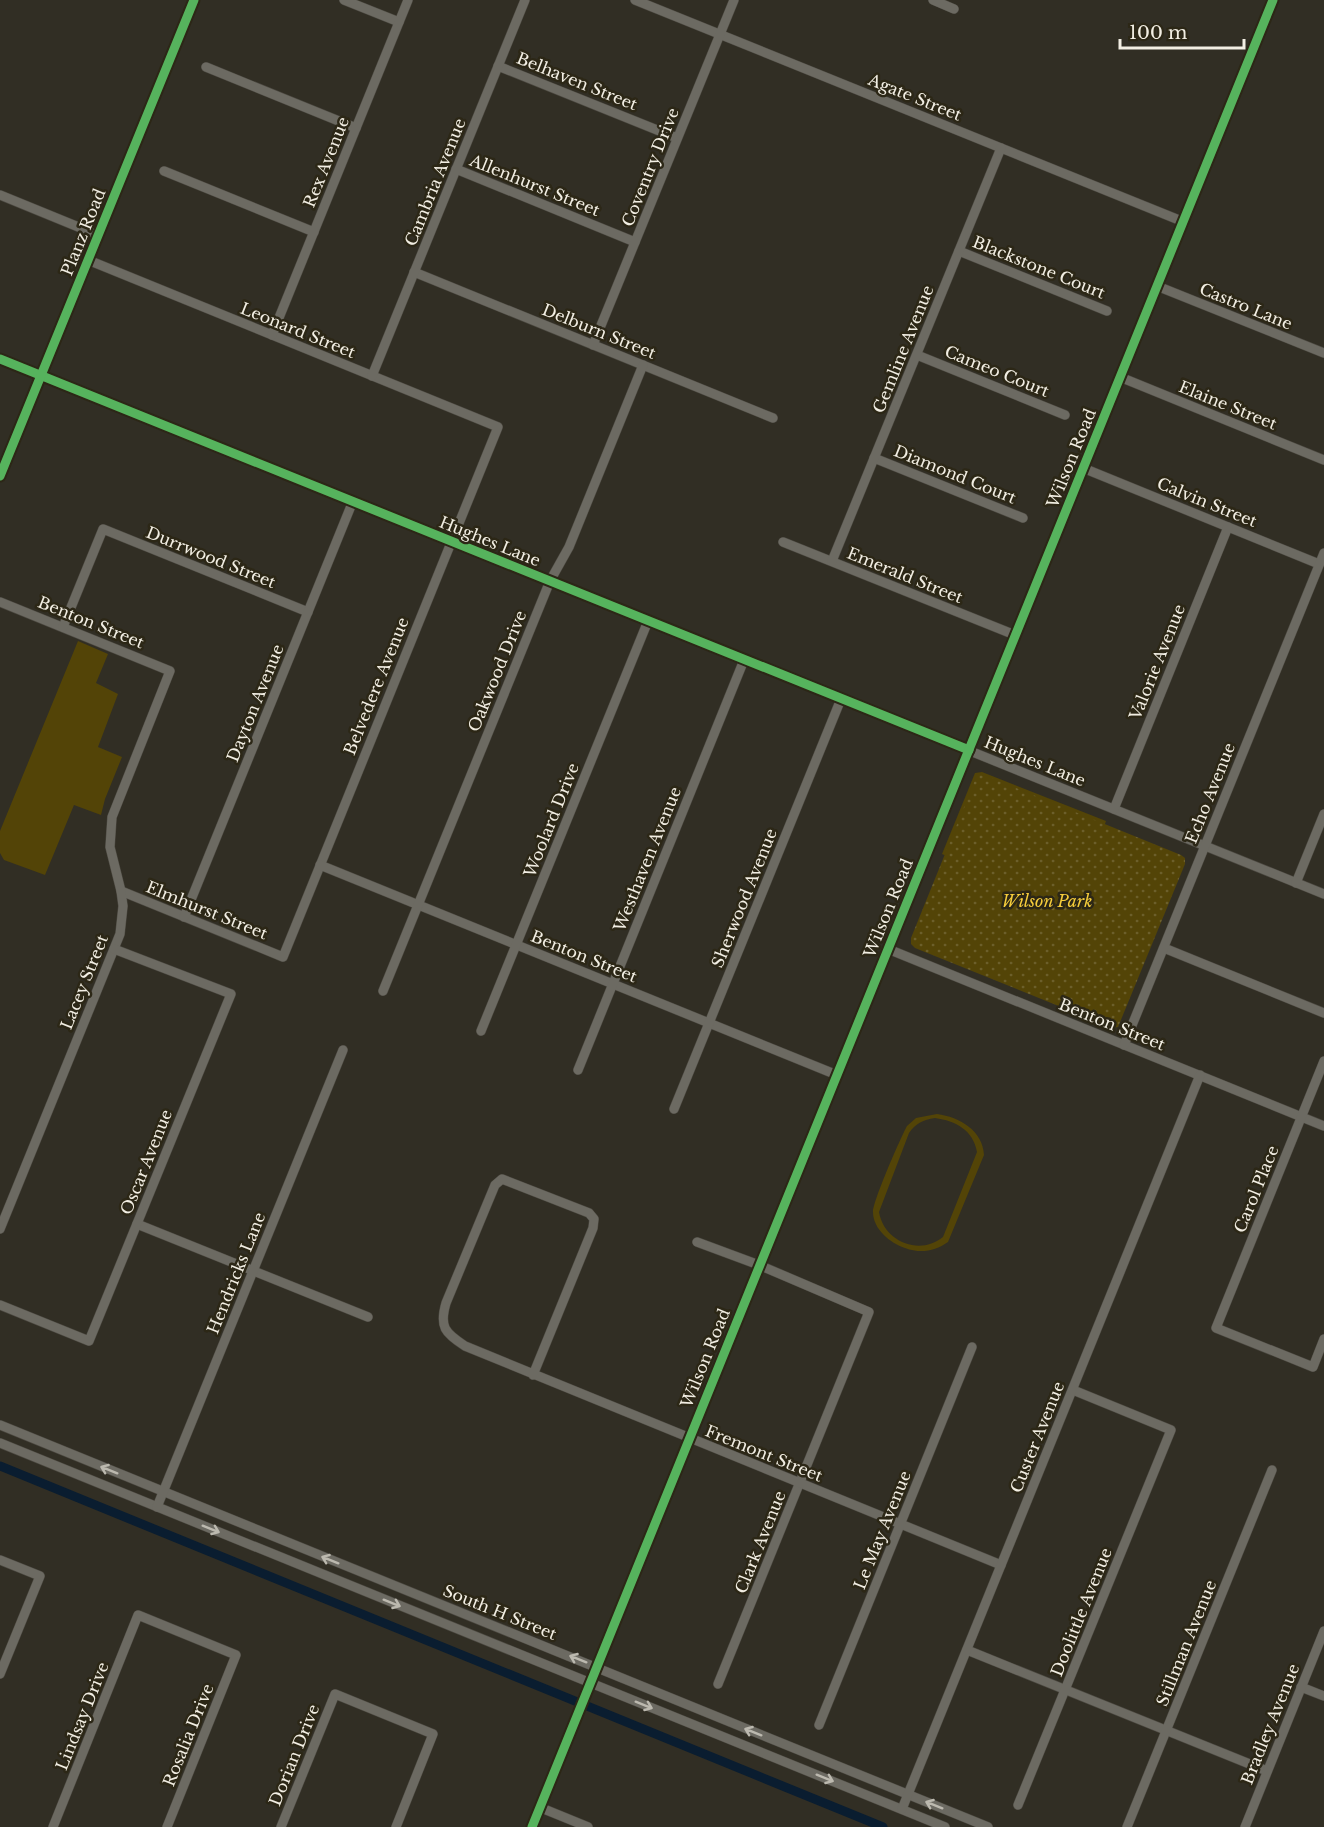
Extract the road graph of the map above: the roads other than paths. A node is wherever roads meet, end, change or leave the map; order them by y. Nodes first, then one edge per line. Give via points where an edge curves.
1 (194, 0) edge
2 (344, 0) edge
3 (408, 0) edge
4 (525, 0) edge
5 (634, 0) edge
6 (734, 0) edge
7 (933, 0) edge
8 (1274, 0) edge
9 (954, 9) dead end
10 (399, 22) junction
11 (720, 34) junction
12 (498, 66) junction
13 (206, 67) dead end
14 (356, 128) junction
15 (678, 138) junction
16 (1001, 148) junction
17 (456, 169) junction
18 (164, 171) dead end
19 (0, 195) edge
20 (1184, 222) junction
21 (314, 232) junction
22 (98, 235) junction
23 (635, 242) junction
24 (958, 251) junction
25 (88, 260) junction
26 (414, 272) junction
27 (1157, 286) junction
28 (1107, 311) dead end
29 (272, 335) junction
30 (593, 345) junction
31 (1324, 353) edge
32 (916, 355) junction
33 (0, 359) edge
34 (643, 365) junction
35 (41, 375) junction
36 (372, 376) junction
37 (1120, 377) junction
38 (1065, 415) dead end
39 (772, 418) dead end
40 (498, 427) joint
41 (874, 458) junction
42 (1324, 460) edge
43 (1083, 468) junction
44 (0, 476) edge
45 (353, 501) junction
46 (1023, 518) dead end
47 (1228, 527) junction
48 (452, 541) junction
49 (783, 542) dead end
50 (1324, 553) edge
51 (832, 561) junction
52 (1319, 564) junction
53 (550, 581) junction
54 (0, 602) edge
55 (308, 612) junction
56 (648, 621) junction
57 (63, 627) junction
58 (1015, 635) junction
59 (744, 660) junction
60 (170, 671) joint
61 (841, 699) junction
62 (969, 750) junction
63 (1114, 809) junction
64 (1324, 814) edge
65 (1205, 846) junction
66 (320, 865) junction
67 (1296, 883) junction
68 (121, 891) junction
69 (1324, 894) edge
70 (418, 905) junction
71 (184, 917) junction
72 (516, 945) junction
73 (1164, 948) junction
74 (114, 949) junction
75 (888, 949) junction
76 (283, 957) joint
77 (612, 984) junction
78 (383, 991) dead end
79 (1324, 1013) edge
80 (709, 1023) junction
81 (481, 1031) dead end
82 (1124, 1045) junction
83 (343, 1050) dead end
84 (1324, 1061) edge
85 (578, 1070) dead end
86 (837, 1075) junction
87 (1200, 1076) junction
88 (674, 1109) dead end
89 (1302, 1117) junction
90 (1324, 1126) edge
91 (137, 1224) junction
92 (0, 1230) edge
93 (697, 1242) dead end
94 (759, 1265) junction
95 (253, 1271) junction
96 (0, 1305) edge
97 (368, 1317) dead end
98 (1324, 1339) edge
99 (972, 1347) dead end
100 (533, 1375) junction
101 (1072, 1390) junction
102 (0, 1425) edge
103 (689, 1439) junction
104 (0, 1443) edge
105 (1272, 1470) dead end
106 (800, 1484) junction
107 (164, 1492) junction
108 (157, 1507) junction
109 (900, 1525) junction
110 (0, 1560) edge
111 (1001, 1565) junction
112 (138, 1615) joint
113 (1324, 1631) edge
114 (967, 1650) junction
115 (597, 1667) junction
116 (0, 1674) edge
117 (590, 1683) junction
118 (718, 1684) dead end
119 (1301, 1687) junction
120 (1065, 1689) junction
121 (1324, 1696) edge
122 (819, 1725) dead end
123 (1166, 1730) junction
124 (1267, 1771) junction
125 (909, 1795) junction
126 (1018, 1805) dead end
127 (540, 1808) junction
128 (902, 1809) junction
129 (53, 1827) edge
130 (167, 1827) edge
131 (281, 1827) edge
132 (396, 1827) edge
133 (532, 1827) edge
134 (588, 1827) edge
135 (945, 1827) edge
136 (988, 1827) edge
137 (1127, 1827) edge
138 (1245, 1827) edge

1 - 22 street, Planz Road
2 - 10 street
3 - 10 street, Rex Avenue
4 - 12 street, Cambria Avenue
5 - 11 street, Agate Street
6 - 11 street, Coventry Drive
7 - 9 street
8 - 20 street, Wilson Road
10 - 14 street, Rex Avenue
11 - 15 street, Coventry Drive
11 - 16 street, Agate Street
12 - 15 street, Belhaven Street
12 - 17 street, Cambria Avenue
13 - 14 street
14 - 21 street, Rex Avenue
15 - 23 street, Coventry Drive
16 - 20 street, Agate Street
16 - 24 street, Gemline Avenue
17 - 23 street, Allenhurst Street
17 - 26 street, Cambria Avenue
18 - 21 street
19 - 22 street
20 - 27 street, Wilson Road
21 - 29 street, Rex Avenue
22 - 25 street, Planz Road
23 - 30 street, Coventry Drive
24 - 28 street, Blackstone Court
24 - 32 street, Gemline Avenue
25 - 29 street, Leonard Street
25 - 35 street, Planz Road
26 - 30 street, Delburn Street
26 - 36 street, Cambria Avenue
27 - 31 street, Castro Lane
27 - 37 street, Wilson Road
29 - 36 street, Leonard Street
30 - 34 street, Delburn Street
32 - 38 street, Cameo Court
32 - 41 street, Gemline Avenue
33 - 35 street, Hughes Lane
34 - 39 street, Delburn Street
34 - 53 street, Oakwood Drive via 569,547
35 - 44 street, Planz Road
35 - 45 street, Hughes Lane
36 - 40 street, Leonard Street
37 - 42 street, Elaine Street
37 - 43 street, Wilson Road
40 - 48 street, Belvedere Avenue
41 - 46 street, Diamond Court
41 - 51 street, Gemline Avenue
43 - 47 street, Calvin Street
43 - 58 street, Wilson Road
45 - 48 street, Hughes Lane
45 - 55 street, Dayton Avenue
47 - 52 street, Calvin Street
47 - 63 street, Valorie Avenue
48 - 53 street, Hughes Lane
48 - 66 street, Belvedere Avenue
49 - 51 street, Emerald Street
50 - 52 street, Echo Avenue
51 - 58 street, Emerald Street
52 - 65 street, Echo Avenue
53 - 56 street, Hughes Lane
53 - 70 street, Oakwood Drive
54 - 57 street, Benton Street
55 - 57 street, Durrwood Street via 103,529
55 - 71 street, Dayton Avenue
56 - 59 street, Hughes Lane
56 - 72 street, Woolard Drive
57 - 60 street, Benton Street
58 - 62 street, Wilson Road
59 - 61 street, Hughes Lane
59 - 77 street, Westhaven Avenue
60 - 68 street, Lacey Street via 112,817 110,847
61 - 62 street, Hughes Lane
61 - 80 street, Sherwood Avenue
62 - 63 street, Hughes Lane
62 - 75 street, Wilson Road
63 - 65 street, Hughes Lane
64 - 67 street
65 - 67 street, Hughes Lane
65 - 73 street, Echo Avenue
66 - 70 street, Benton Street
66 - 76 street, Belvedere Avenue
67 - 69 street, Hughes Lane
68 - 71 street, Elmhurst Street
68 - 74 street, Lacey Street via 122,920
70 - 72 street, Benton Street
70 - 78 street, Oakwood Drive
71 - 76 street, Elmhurst Street
72 - 77 street, Benton Street
72 - 81 street, Woolard Drive
73 - 79 street
73 - 82 street, Echo Avenue
74 - 91 street, Oscar Avenue via 231,994
74 - 92 street, Lacey Street
75 - 82 street, Benton Street
75 - 86 street, Wilson Road
77 - 80 street, Benton Street
77 - 85 street, Westhaven Avenue
80 - 86 street, Benton Street
80 - 88 street, Sherwood Avenue
82 - 87 street, Benton Street
83 - 95 street, Hendricks Lane
84 - 89 street, Carol Place
86 - 94 street, Wilson Road
87 - 89 street, Benton Street
87 - 101 street, Custer Avenue
89 - 90 street, Benton Street
89 - 98 street, Carol Place via 1216,1328 1313,1367
91 - 95 street
91 - 96 street, Oscar Avenue via 89,1341
93 - 94 street
94 - 103 street, Wilson Road
94 - 106 street, Clark Avenue via 869,1312
95 - 97 street
95 - 107 street, Hendricks Lane
99 - 109 street, Le May Avenue
100 - 100 street, Fremont Street via 465,1346 450,1337 443,1326 446,1303 497,1182 502,1179 589,1213 594,1219
100 - 103 street, Fremont Street
101 - 111 street, Custer Avenue
101 - 120 street, Doolittle Avenue via 1171,1430
107 -> 102 street, South H Street
103 - 106 street, Fremont Street
103 - 115 street, Wilson Road
104 - 108 street, South H Street
105 - 123 street, Stillman Avenue
106 - 109 street, Fremont Street
106 - 118 street, Clark Avenue
107 - 108 street, Hendricks Lane
115 -> 107 street, South H Street
108 -> 117 street, South H Street
109 - 111 street, Fremont Street
109 - 122 street, Le May Avenue
110 - 116 street via 40,1576
111 - 114 street, Custer Avenue
112 - 129 street, Lindsay Drive
112 - 130 street, Rosalia Drive via 236,1655
113 - 119 street, Bradley Avenue
114 - 120 street
114 - 125 street, Custer Avenue
115 - 117 street, Wilson Road
125 -> 115 street, South H Street
117 - 127 street, Wilson Road
117 -> 128 street, South H Street
119 - 121 street
119 - 124 street, Bradley Avenue
120 - 123 street
120 - 126 street, Doolittle Avenue
123 - 124 street
123 - 137 street, Stillman Avenue
124 - 138 street, Bradley Avenue
125 - 128 street, Custer Avenue
136 -> 125 street, South H Street
127 - 133 street, Wilson Road
127 - 134 street
128 - 135 street, South H Street
131 - 132 street, Dorian Drive via 335,1694 433,1734

